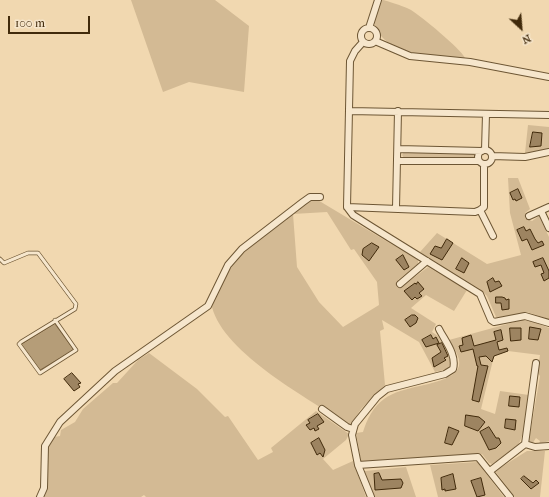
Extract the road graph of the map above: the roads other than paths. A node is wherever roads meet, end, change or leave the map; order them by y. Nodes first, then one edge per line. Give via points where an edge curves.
1 (378, 0) edge
2 (369, 28) junction
3 (375, 41) junction
4 (363, 42) junction
5 (549, 77) edge
6 (350, 111) junction
7 (398, 111) junction
8 (486, 114) junction
9 (549, 115) edge
10 (398, 149) junction
11 (483, 151) junction
12 (549, 152) edge
13 (492, 156) junction
14 (397, 160) junction
15 (482, 163) junction
16 (320, 197) dead end
17 (549, 207) edge
18 (396, 208) junction
19 (348, 209) junction
20 (480, 210) junction
21 (541, 210) junction
22 (529, 216) dead end
23 (549, 228) edge
24 (493, 236) dead end
25 (0, 260) edge
26 (427, 262) junction
27 (400, 284) dead end
28 (56, 320) junction
29 (549, 323) edge
30 (439, 330) dead end
31 (536, 363) dead end
32 (322, 409) dead end
33 (353, 429) junction
34 (525, 444) junction
35 (549, 446) edge
36 (358, 465) junction
37 (490, 471) junction
38 (40, 497) edge
39 (371, 497) edge
40 (510, 497) edge

1 - 2 street
2 - 3 street via 375,32
2 - 4 street via 361,33
3 - 4 street via 370,44
3 - 5 street via 410,56 477,63
4 - 6 street via 350,61
6 - 7 street
6 - 19 street
7 - 8 street
7 - 10 street
8 - 9 street
8 - 11 street
10 - 11 street
10 - 14 street
11 - 13 street via 490,152
11 - 15 street via 478,156
12 - 13 street via 524,156
13 - 15 street via 490,162
14 - 15 street
14 - 18 street
15 - 20 street via 484,207
16 - 38 street via 310,197 242,249 228,265 208,306 115,371 60,422 45,446 44,488
17 - 21 street
18 - 19 street
18 - 20 street via 475,212
19 - 26 street
20 - 24 street
21 - 22 street
21 - 23 street
25 - 28 lane via 4,263 34,252 40,255 76,307
26 - 27 street
26 - 29 street via 480,294 494,322 525,316
28 - 28 lane via 19,344 40,373 76,350
30 - 33 street via 453,356 453,369 444,374 385,390 362,414
31 - 34 street
32 - 33 street
33 - 36 street
34 - 35 street via 535,447
34 - 37 street
36 - 37 street via 478,457
36 - 39 street
37 - 40 street

